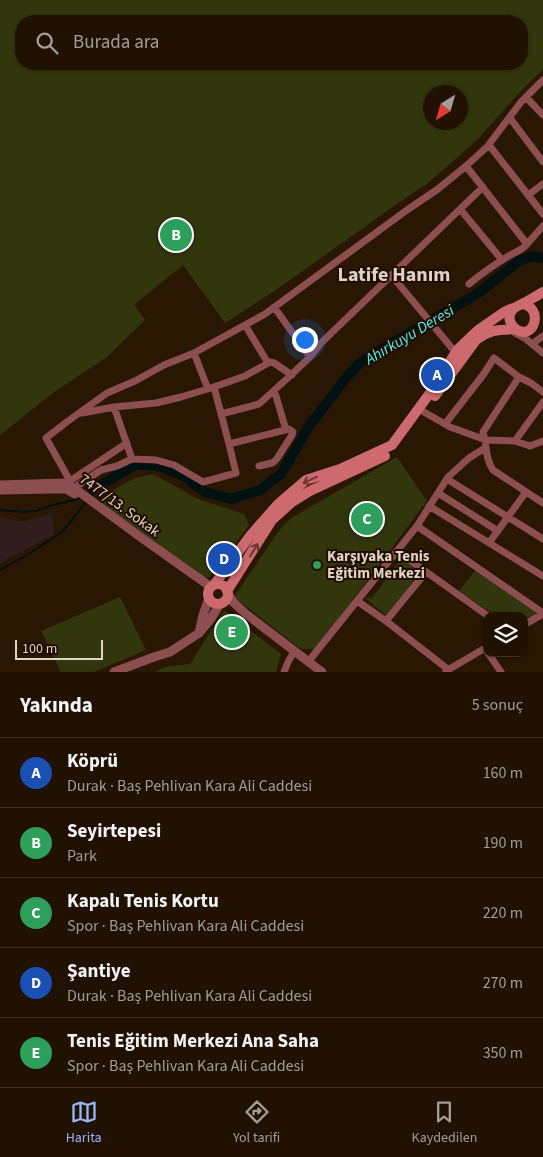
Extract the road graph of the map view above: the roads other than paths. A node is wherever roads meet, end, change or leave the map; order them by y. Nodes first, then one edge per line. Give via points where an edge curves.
1 (543, 80) edge
2 (526, 97) junction
3 (543, 115) edge
4 (510, 118) junction
5 (489, 145) junction
6 (543, 162) edge
7 (466, 166) junction
8 (543, 184) edge
9 (483, 187) junction
10 (528, 195) junction
11 (460, 209) junction
12 (543, 214) edge
13 (543, 226) edge
14 (527, 244) junction
15 (502, 260) junction
16 (392, 276) junction
17 (469, 284) dead end
18 (543, 292) edge
19 (518, 306) junction
20 (274, 307) junction
21 (540, 318) edge
22 (245, 324) junction
23 (515, 331) junction
24 (543, 336) edge
25 (532, 344) junction
26 (456, 352) junction
27 (194, 353) junction
28 (543, 353) edge
29 (310, 357) junction
30 (268, 362) junction
31 (292, 375) junction
32 (519, 377) junction
33 (211, 388) junction
34 (274, 392) junction
35 (543, 392) edge
36 (543, 402) edge
37 (114, 407) junction
38 (424, 412) junction
39 (79, 413) junction
40 (221, 414) junction
41 (445, 424) junction
42 (286, 430) junction
43 (515, 441) junction
44 (543, 441) edge
45 (127, 443) junction
46 (229, 444) junction
47 (485, 444) junction
48 (132, 459) junction
49 (259, 466) dead end
50 (447, 479) junction
51 (0, 484) edge
52 (75, 489) junction
53 (0, 490) edge
54 (526, 492) junction
55 (438, 493) junction
56 (543, 503) edge
57 (430, 506) junction
58 (508, 518) junction
59 (417, 526) junction
60 (498, 531) junction
61 (543, 539) edge
62 (489, 544) junction
63 (397, 551) junction
64 (426, 572) junction
65 (543, 576) edge
66 (210, 590) junction
67 (224, 598) junction
68 (357, 601) junction
69 (483, 612) edge
70 (543, 614) edge
71 (386, 621) junction
72 (528, 623) edge
73 (199, 633) junction
74 (294, 652) junction
75 (483, 652) edge
76 (491, 657) edge
77 (314, 668) edge
78 (447, 671) edge
79 (114, 672) edge
80 (284, 672) edge
81 (501, 672) edge

1 - 2 street
2 - 3 street
2 - 4 street
4 - 5 street
4 - 6 street
5 - 7 street
5 - 10 street
7 - 9 street
7 - 20 street
8 - 10 street
9 - 11 street
9 - 14 street
10 - 12 street
11 - 15 street
11 - 16 street
13 - 14 street
14 - 15 street
15 - 17 street
16 - 26 street
16 - 29 street
18 - 19 main road
19 - 21 main road via 526,304 534,308
19 - 23 main road via 510,316
19 - 26 main road via 478,330
20 - 22 street
20 - 29 street
21 - 23 main road via 530,330
22 - 27 street
22 - 30 street
23 - 25 street
23 - 38 main road via 493,330 476,340
24 - 25 street
25 - 28 street
26 -> 66 main road via 392,445 340,469 306,480 278,504 250,536
27 - 33 street
27 - 39 street via 107,393
29 - 31 street
30 - 31 street
30 - 33 street via 245,376
31 - 34 street
32 - 35 street
32 - 41 street via 494,358
32 - 47 street via 484,432
33 - 37 street via 156,403
33 - 40 street
34 - 40 street via 259,404
34 - 42 street
36 - 43 street
37 - 39 street
37 - 45 street
38 - 41 street
67 -> 38 main road via 272,520 310,491 389,454 402,444
39 - 52 street via 46,438
40 - 46 street
41 - 47 street
42 - 46 street
42 - 49 street via 292,430 293,434 278,457
43 - 44 street via 530,446
43 - 47 street
45 - 48 street
45 - 52 street
46 - 48 street via 236,473 203,482 174,465
47 - 50 street
47 - 54 street via 493,470
48 - 52 street via 101,470
50 - 55 street
50 - 58 street
51 - 52 street, 7477/13. Sokak via 65,483
52 - 53 street, 7477/13. Sokak
52 - 66 street, 7477/13. Sokak
54 - 56 street
54 - 58 street
55 - 57 street
55 - 60 street
57 - 59 street
57 - 62 street
58 - 60 street
58 - 61 street
59 - 63 street
59 - 70 street
60 - 62 street
62 - 65 street
63 - 64 street
63 - 68 street
64 - 69 street
64 - 71 street
66 - 67 main road via 213,602
66 - 67 main road via 217,584 223,585
66 - 73 street
67 - 73 street
67 - 74 street
68 - 71 street
68 - 77 street
70 - 72 street
71 - 78 street
73 - 79 street via 170,652
74 - 77 street
74 - 80 street
75 - 78 street
76 - 81 street

